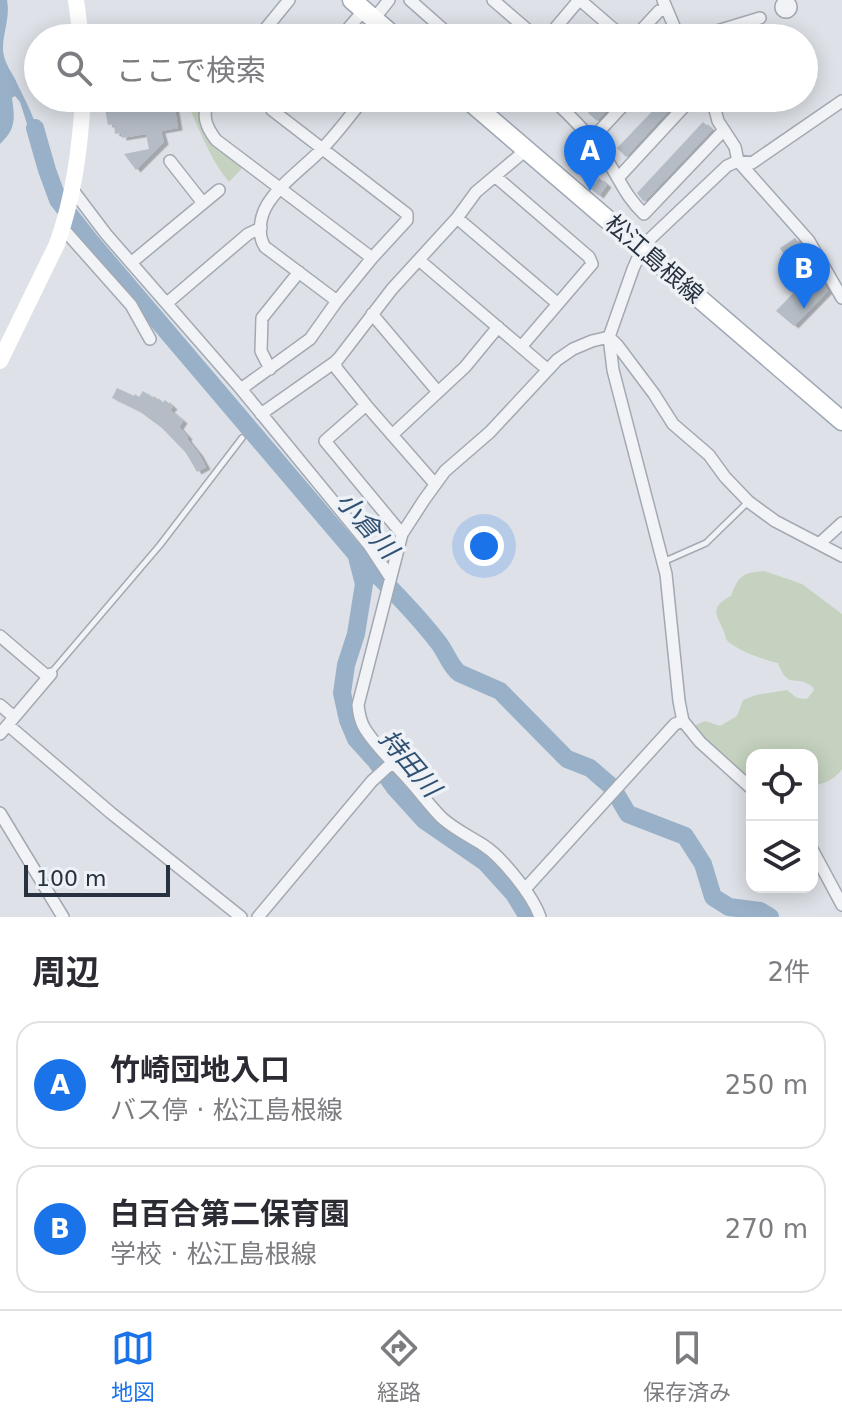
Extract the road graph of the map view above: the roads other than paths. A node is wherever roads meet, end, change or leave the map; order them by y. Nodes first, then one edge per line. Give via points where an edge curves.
1 (76, 0) edge
2 (289, 0) edge
3 (389, 0) edge
4 (410, 0) edge
5 (493, 0) edge
6 (580, 0) edge
7 (799, 0) edge
8 (664, 4) edge
9 (363, 10) edge
10 (790, 10) dead end
11 (760, 18) dead end
12 (79, 24) edge
13 (269, 24) edge
14 (380, 24) edge
15 (437, 24) edge
16 (521, 24) edge
17 (559, 24) edge
18 (608, 24) edge
19 (647, 24) edge
20 (673, 24) edge
21 (740, 24) edge
22 (842, 101) edge
23 (82, 112) edge
24 (205, 112) edge
25 (275, 112) edge
26 (353, 112) edge
27 (482, 112) edge
28 (566, 112) edge
29 (617, 112) edge
30 (679, 112) edge
31 (716, 112) edge
32 (724, 130) junction
33 (592, 139) junction
34 (323, 148) junction
35 (526, 150) junction
36 (170, 161) dead end
37 (738, 161) junction
38 (496, 177) junction
39 (618, 178) junction
40 (282, 188) junction
41 (219, 190) dead end
42 (71, 192) junction
43 (203, 203) junction
44 (457, 218) junction
45 (261, 228) junction
46 (65, 230) junction
47 (642, 249) junction
48 (372, 258) junction
49 (419, 260) junction
50 (132, 262) junction
51 (299, 272) junction
52 (842, 298) edge
53 (337, 301) junction
54 (167, 303) junction
55 (557, 303) junction
56 (372, 314) junction
57 (498, 327) junction
58 (609, 337) junction
59 (150, 339) dead end
60 (521, 347) junction
61 (0, 361) edge
62 (335, 362) junction
63 (270, 369) junction
64 (548, 370) junction
65 (241, 389) junction
66 (438, 392) junction
67 (366, 405) junction
68 (261, 414) junction
69 (842, 421) edge
70 (392, 435) junction
71 (242, 438) dead end
72 (435, 484) junction
73 (749, 502) junction
74 (842, 523) edge
75 (402, 534) junction
76 (819, 544) junction
77 (842, 556) edge
78 (663, 562) junction
79 (390, 579) junction
80 (0, 636) edge
81 (49, 675) junction
82 (0, 705) edge
83 (683, 721) junction
84 (7, 725) edge
85 (392, 763) junction
86 (746, 784) edge
87 (0, 813) edge
88 (818, 860) edge
89 (525, 889) junction
90 (842, 905) edge
91 (63, 917) edge
92 (241, 917) edge
93 (258, 917) edge
94 (540, 917) edge

1 - 12 street
2 - 13 street
3 - 9 street
4 - 15 street
5 - 16 street
6 - 17 street
6 - 18 street
7 - 10 street
8 - 19 street
8 - 20 street
9 - 14 main road
11 - 21 street
22 - 37 street via 756,161
23 - 42 street
24 - 40 street via 216,140
25 - 34 street
26 - 34 street
27 - 35 main road, 松江島根線
28 - 33 street
29 - 33 street
30 - 39 street
31 - 32 street
32 - 37 street
32 - 39 street via 644,214 630,202
33 - 39 street
34 - 40 street
34 - 48 street via 407,214
35 - 38 street
35 - 47 main road, 松江島根線
36 - 43 street
37 - 47 street
37 - 52 street via 809,241
38 - 44 street via 476,192
38 - 55 street via 589,257 592,264
40 - 45 street via 268,203
40 - 48 street
41 - 43 street
42 - 46 street
42 - 50 street
43 - 50 street
44 - 49 street
44 - 55 street
45 - 51 street via 265,247
45 - 54 street
46 - 59 street via 131,305
46 - 61 street
47 - 58 street
47 - 69 main road, 松江島根線
48 - 53 street
49 - 56 street
49 - 57 street
50 - 54 street
51 - 53 street
51 - 63 street via 262,318 261,351
53 - 63 street via 310,339
54 - 65 street
55 - 60 street
56 - 62 street
56 - 66 street
57 - 60 street
57 - 66 street
58 - 64 street via 573,349
58 - 73 street via 673,424 709,455
58 - 78 street
60 - 64 street
62 - 67 street
62 - 68 street
63 - 65 street
64 - 72 street
65 - 68 street
66 - 70 street
67 - 70 street
67 - 75 street via 325,441
68 - 79 street via 369,545
70 - 72 street
71 - 81 lane
72 - 75 street
73 - 76 street
73 - 78 lane via 706,543
74 - 76 street
75 - 79 street
76 - 77 street
78 - 83 street
79 - 85 street via 358,705 363,726
80 - 81 street
81 - 84 street
82 - 84 street
83 - 86 street
83 - 89 street
84 - 92 street
85 - 89 street via 441,817 486,847
85 - 93 street
87 - 91 street
88 - 90 street
89 - 94 street

